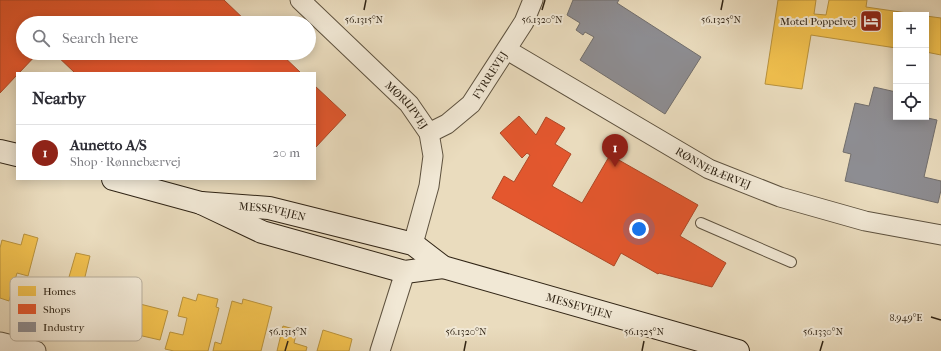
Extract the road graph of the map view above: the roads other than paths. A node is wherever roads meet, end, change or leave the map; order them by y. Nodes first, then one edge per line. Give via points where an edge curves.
1 (300, 0) edge
2 (533, 0) edge
3 (506, 50) junction
4 (428, 132) junction
5 (0, 151) edge
6 (16, 154) edge
7 (117, 180) edge
8 (202, 203) junction
9 (701, 223) dead end
10 (941, 234) edge
11 (413, 244) junction
12 (791, 262) dead end
13 (443, 267) junction
14 (405, 272) junction
15 (0, 342) edge
16 (36, 351) edge
17 (380, 351) edge
18 (738, 351) edge

1 - 4 street, MØRUPVEJ via 409,104
2 - 3 street, FYRREVEJ via 524,22
3 - 4 street, FYRREVEJ via 472,104 447,124
3 - 10 street, RØNNEBÆRVEJ via 709,168 780,197 865,221
4 - 11 street, MØRUPVEJ via 433,156 429,186
5 - 6 main road
7 - 8 main road, MESSEVEJEN
8 - 11 main road, MESSEVEJEN via 269,208
8 - 14 main road, MESSEVEJEN via 262,232
9 - 12 lane
11 - 13 main road, MESSEVEJEN
11 - 14 main road
13 - 14 main road, MESSEVEJEN
13 - 18 main road, MESSEVEJEN
14 - 17 street
15 - 16 street

